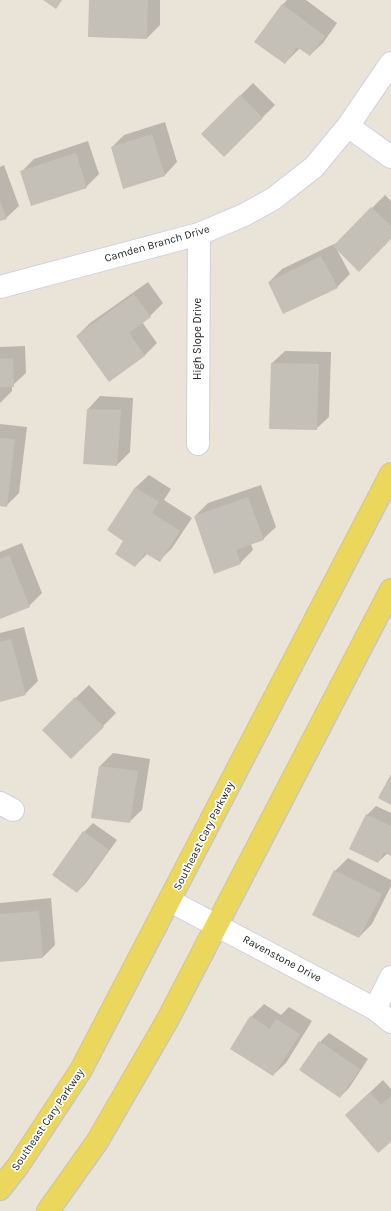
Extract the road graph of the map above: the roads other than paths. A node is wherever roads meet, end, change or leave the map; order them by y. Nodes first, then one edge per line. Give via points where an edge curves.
1 (391, 63) edge
2 (348, 126) junction
3 (391, 156) edge
4 (199, 234) junction
5 (0, 287) edge
6 (198, 444) dead end
7 (391, 474) edge
8 (391, 590) edge
9 (170, 901) junction
10 (217, 925) junction
11 (391, 977) edge
12 (383, 1015) edge
13 (0, 1189) edge
14 (48, 1211) edge

1 - 2 street, Camden Branch Drive
2 - 3 street
2 - 4 street, Camden Branch Drive via 314,167 273,199 244,215
4 - 5 street, Camden Branch Drive
4 - 6 street, High Slope Drive
7 - 9 main road, Southeast Cary Parkway
8 - 10 main road
9 - 10 street, Ravenstone Drive
9 - 13 main road, Southeast Cary Parkway via 81,1070
10 - 12 street, Ravenstone Drive
10 - 14 main road via 122,1100 97,1142
11 - 12 street

